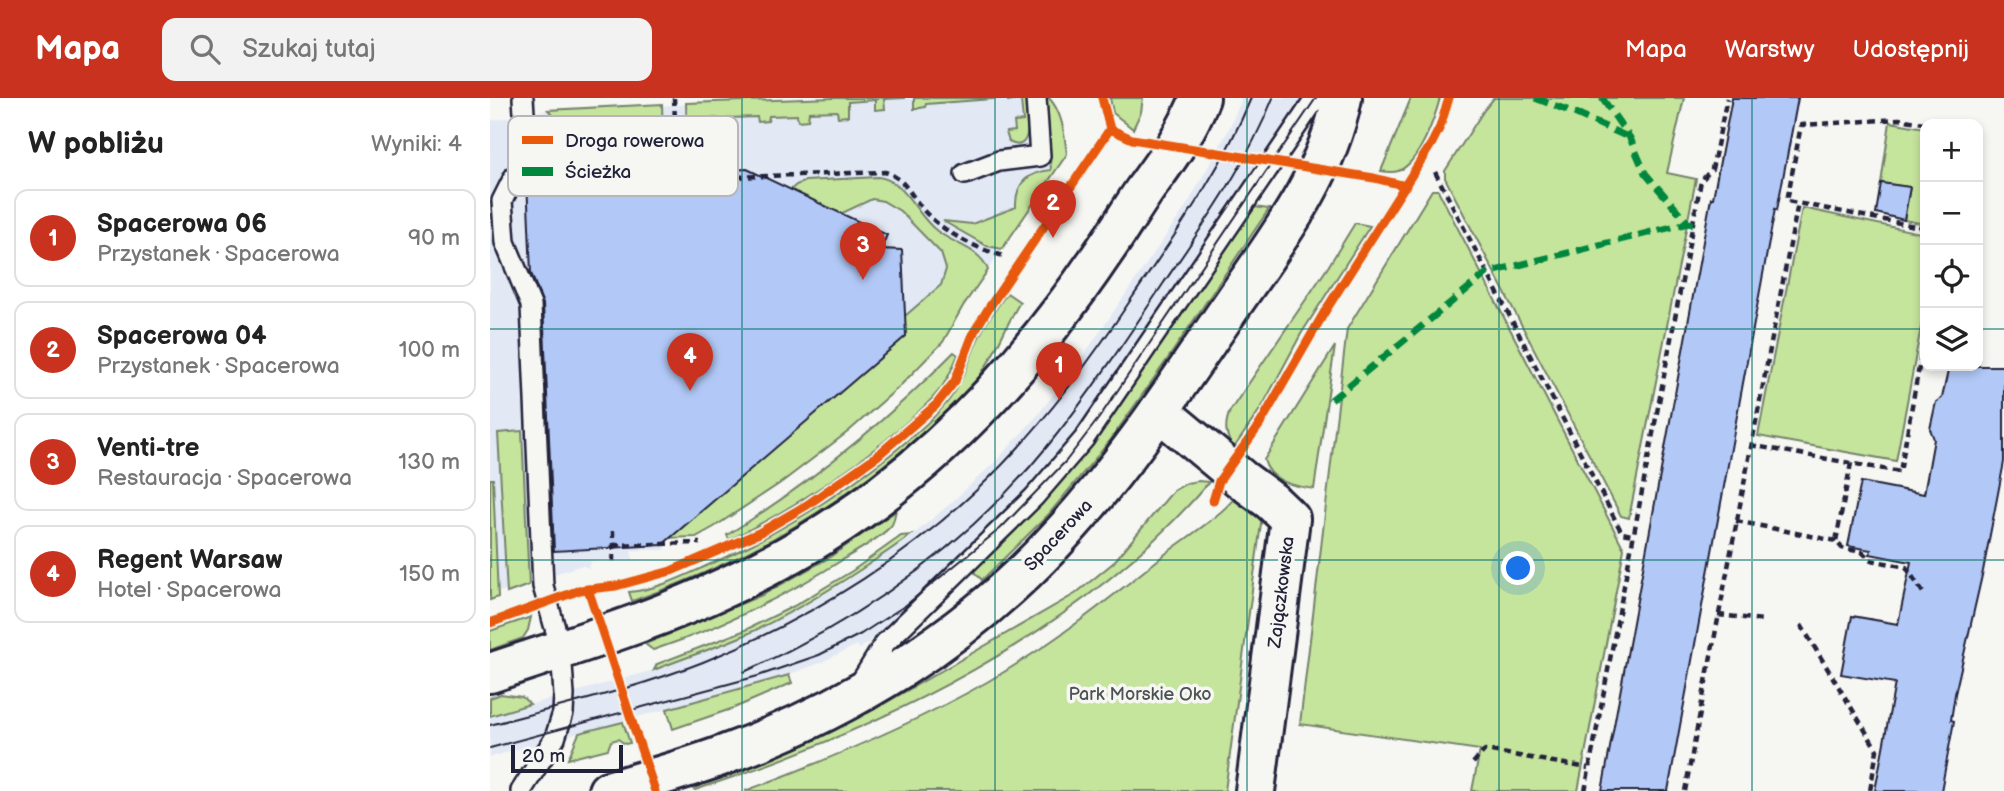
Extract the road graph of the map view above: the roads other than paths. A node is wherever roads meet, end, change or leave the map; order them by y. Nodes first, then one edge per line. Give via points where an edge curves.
1 (523, 98) edge
2 (1036, 98) edge
3 (1200, 98) edge
4 (1317, 98) edge
5 (1342, 98) edge
6 (524, 116) edge
7 (965, 174) dead end
8 (508, 188) edge
9 (1159, 411) junction
10 (561, 649) junction
11 (490, 673) edge
12 (851, 698) junction
13 (521, 791) edge
14 (608, 791) edge
15 (1255, 791) edge

1 - 6 lane
2 - 7 lane via 1040,156 999,161
3 - 10 main road via 1180,139 1060,314 988,401 921,464 857,513 779,561 728,587
4 - 12 lane via 1084,439 1042,488 885,643
5 - 9 main road, Spacerowa via 1335,130 1303,198
8 - 10 lane via 502,201 505,242 531,305 543,586
9 - 12 main road, Spacerowa via 1078,515 1027,570 934,646
9 - 15 main road, Zajączkowska via 1290,519
10 - 11 main road
10 - 13 lane via 564,695 560,724
12 - 14 main road, Spacerowa via 725,755

